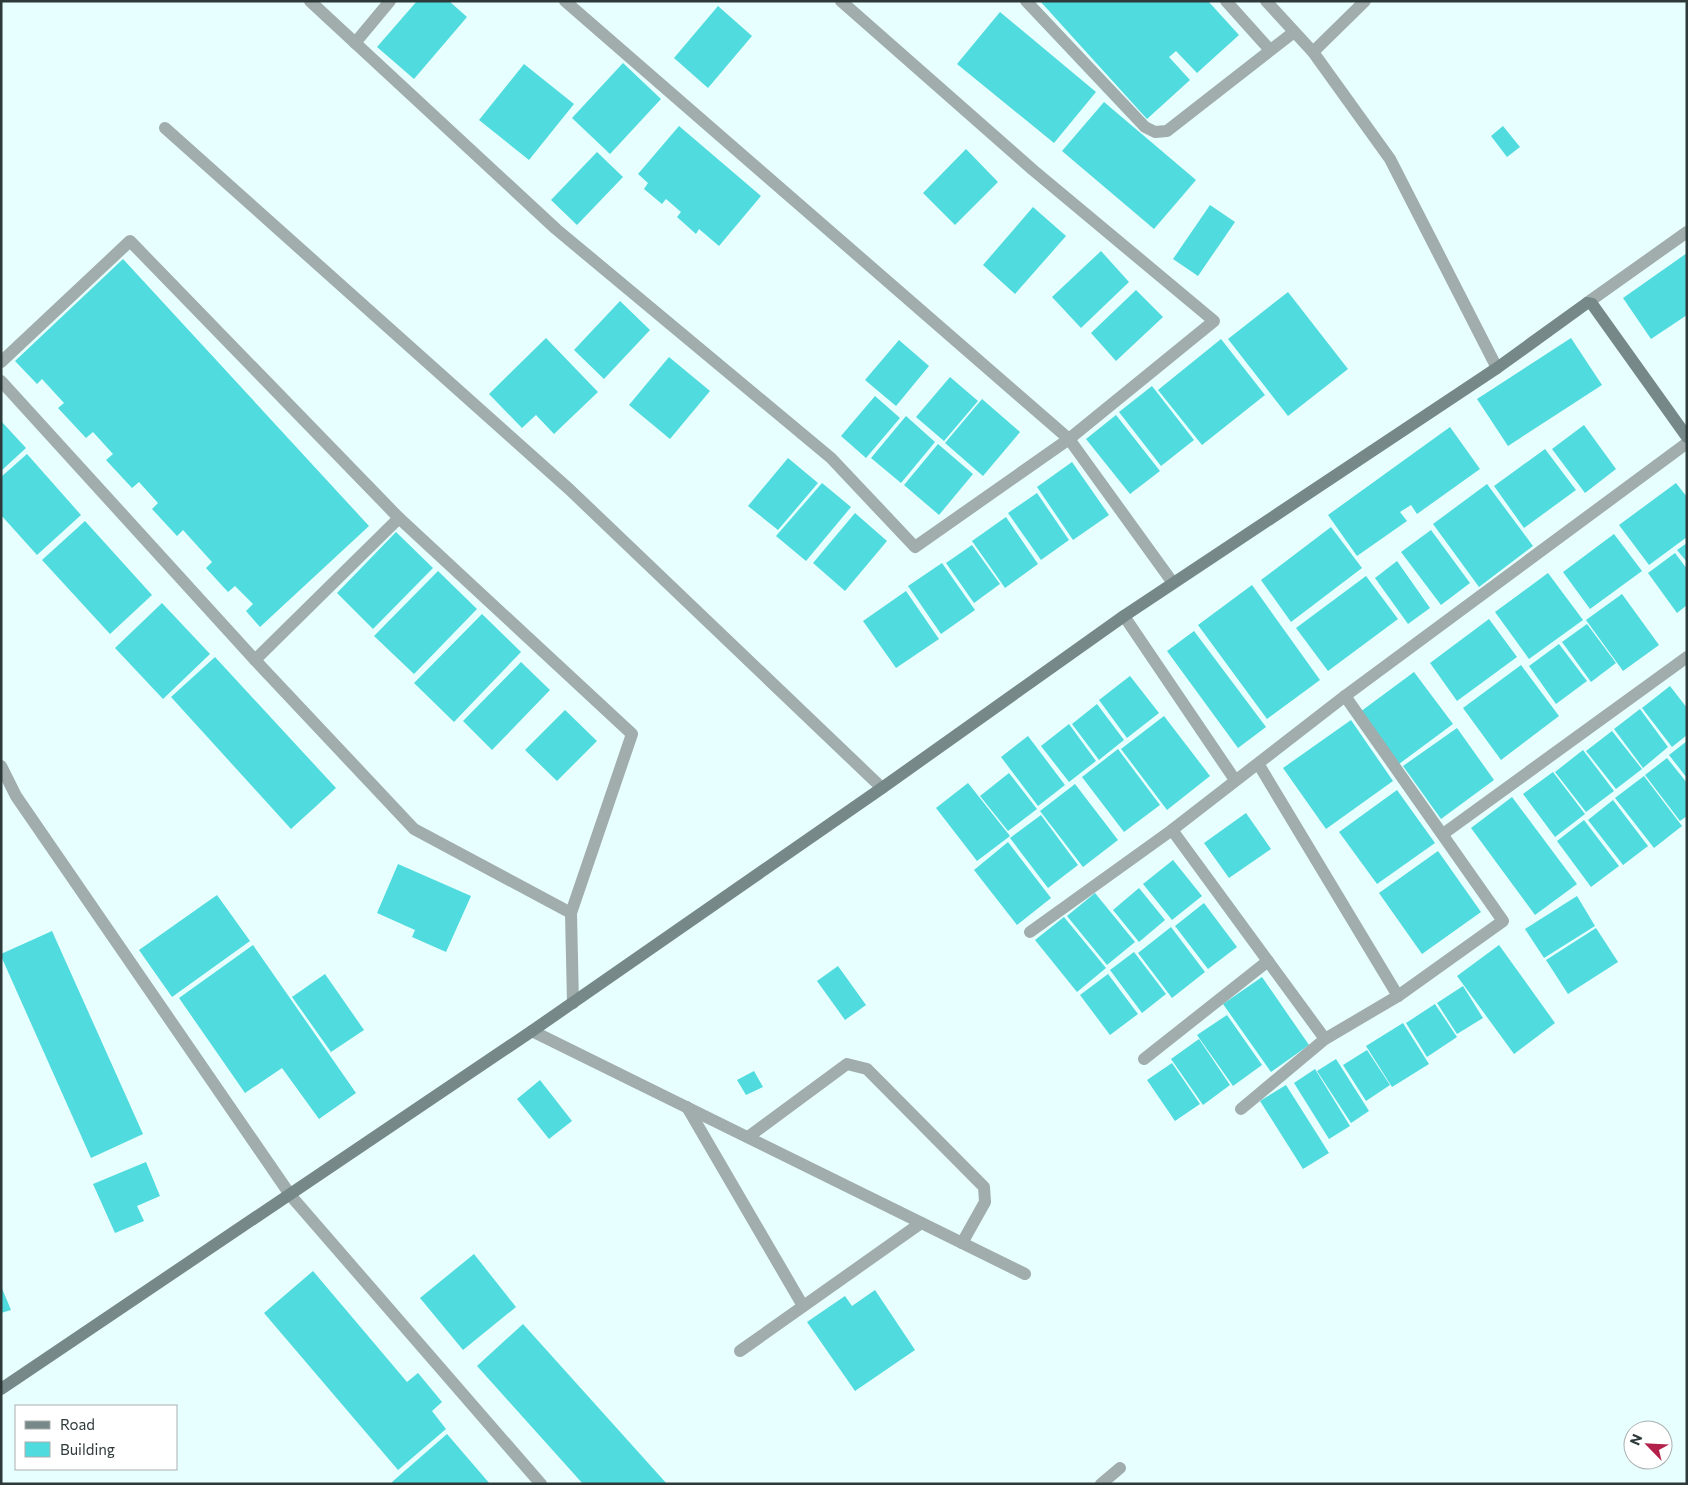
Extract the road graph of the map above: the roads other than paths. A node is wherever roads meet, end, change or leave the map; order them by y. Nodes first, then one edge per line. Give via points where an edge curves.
1 (310, 1) edge
2 (390, 1) edge
3 (565, 1) edge
4 (841, 1) edge
5 (1026, 1) edge
6 (1226, 1) edge
7 (1266, 1) edge
8 (1366, 1) edge
9 (1294, 32) junction
10 (355, 43) junction
11 (1270, 50) junction
12 (1313, 52) junction
13 (165, 128) dead end
14 (1687, 232) edge
15 (1587, 303) junction
16 (1, 362) edge
17 (1497, 368) junction
18 (1, 382) edge
19 (1687, 437) edge
20 (1069, 439) junction
21 (1687, 443) edge
22 (399, 518) junction
23 (1173, 582) junction
24 (1124, 616) junction
25 (255, 660) junction
26 (1685, 664) edge
27 (1345, 696) junction
28 (1260, 765) junction
29 (1, 766) edge
30 (1235, 780) junction
31 (882, 788) junction
32 (1172, 830) junction
33 (1443, 834) junction
34 (571, 913) junction
35 (1030, 932) dead end
36 (1268, 961) junction
37 (1398, 996) junction
38 (572, 1003) junction
39 (532, 1031) junction
40 (1325, 1039) junction
41 (1144, 1059) dead end
42 (686, 1107) junction
43 (1240, 1110) dead end
44 (748, 1137) junction
45 (291, 1196) junction
46 (922, 1223) junction
47 (962, 1243) junction
48 (1025, 1274) dead end
49 (803, 1306) junction
50 (740, 1351) dead end
51 (1, 1389) edge
52 (1120, 1468) dead end
53 (541, 1484) edge
54 (1101, 1484) edge

1 - 10 street
2 - 10 street
3 - 20 street
4 - 20 street via 1033,170 1214,320
5 - 11 street via 1145,127 1155,132 1167,131
6 - 11 street
7 - 9 street
8 - 12 street
9 - 11 street
9 - 12 street
10 - 20 street via 556,228 831,458 915,547
12 - 17 street via 1390,159
13 - 31 street via 569,489
14 - 15 street
15 - 17 street
15 - 19 street via 1592,304
16 - 22 street via 130,241
17 - 23 street
18 - 25 street
20 - 23 street
21 - 27 street
22 - 25 street
22 - 34 street via 632,734
23 - 24 street
24 - 30 street
24 - 31 street
25 - 34 street via 414,829
26 - 33 street
27 - 28 street
27 - 33 street
28 - 30 street
28 - 37 street
29 - 45 street via 16,796
30 - 32 street
31 - 38 street
32 - 35 street
32 - 36 street
33 - 37 street via 1504,921
34 - 38 street
36 - 40 street
36 - 41 street
37 - 40 street
38 - 39 street
39 - 42 street
39 - 45 street
40 - 43 street
42 - 44 street
42 - 49 street
44 - 46 street
44 - 47 street via 847,1064 867,1069 984,1187 986,1202
45 - 51 street
45 - 53 street
46 - 47 street
46 - 49 street
47 - 48 street
49 - 50 street
52 - 54 street

